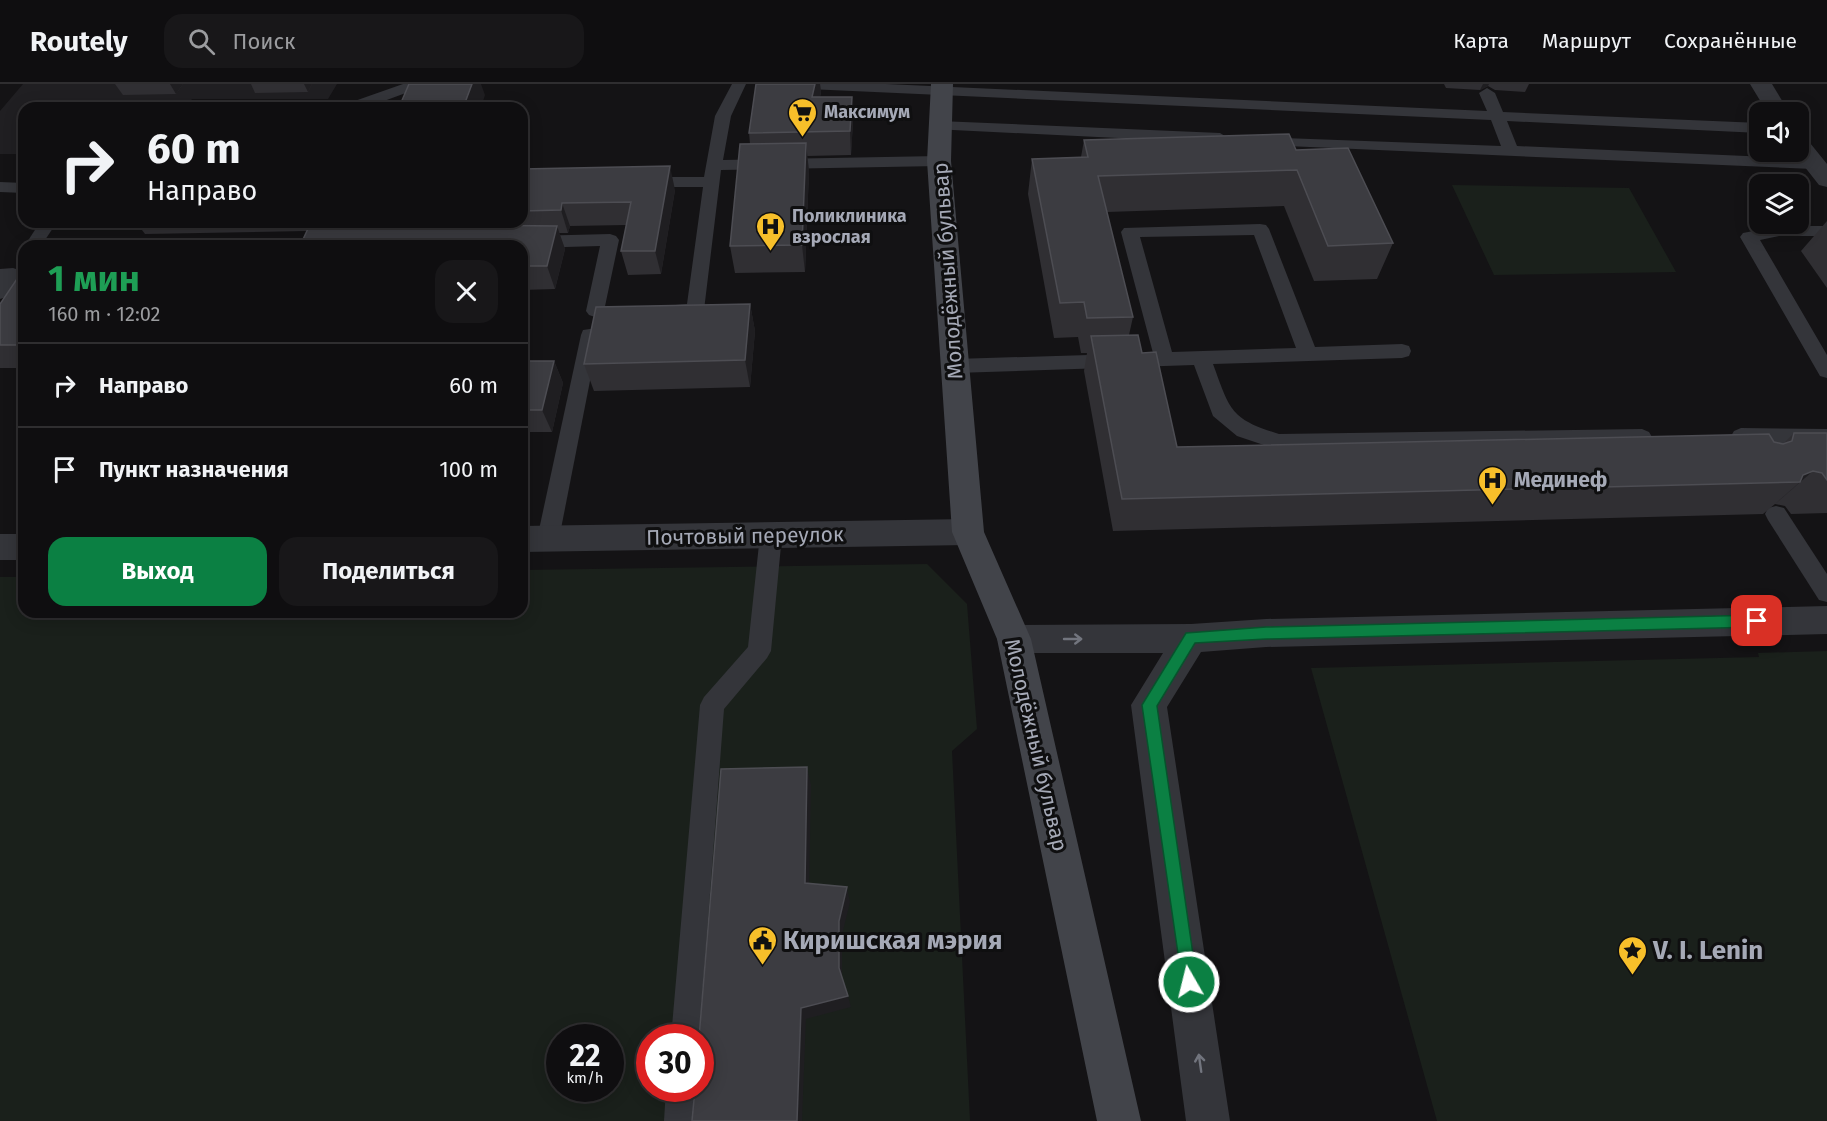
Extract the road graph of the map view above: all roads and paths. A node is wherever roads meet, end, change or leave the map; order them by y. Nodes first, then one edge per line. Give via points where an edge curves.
1 (417, 84) edge
2 (739, 84) edge
3 (786, 84) edge
4 (1761, 84) edge
5 (942, 87) edge
6 (1487, 93) dead end
7 (368, 102) edge
8 (1772, 102) edge
9 (1497, 116) junction
10 (939, 126) junction
11 (1749, 127) edge
12 (1511, 150) junction
13 (1809, 158) edge
14 (939, 161) junction
15 (1820, 172) edge
16 (713, 173) junction
17 (629, 183) edge
18 (0, 187) edge
19 (18, 188) edge
20 (1827, 231) edge
21 (528, 242) edge
22 (12, 274) edge
23 (0, 293) edge
24 (618, 310) edge
25 (651, 310) edge
26 (595, 311) junction
27 (1402, 351) dead end
28 (1308, 354) junction
29 (1201, 358) junction
30 (1164, 359) junction
31 (955, 366) junction
32 (1827, 371) edge
33 (1660, 437) edge
34 (1827, 437) edge
35 (1742, 456) edge
36 (1776, 514) edge
37 (968, 532) junction
38 (771, 535) junction
39 (535, 539) edge
40 (0, 547) edge
41 (18, 547) edge
42 (1827, 593) edge
43 (1827, 620) edge
44 (1191, 638) junction
45 (1014, 639) junction
46 (687, 1024) edge
47 (680, 1102) edge
48 (679, 1121) edge
49 (1119, 1121) edge
50 (1208, 1121) edge

1 - 7 lane
2 - 16 lane via 723,116
3 - 5 lane
4 - 8 street
5 - 9 lane
5 - 10 street, Молодёжный бульвар
6 - 9 lane
9 - 11 lane
9 - 12 lane
10 - 12 lane
10 - 14 street, Молодёжный бульвар
12 - 15 lane
13 - 15 street
14 - 16 lane
14 - 31 street, Молодёжный бульвар
16 - 17 lane
16 - 25 lane via 695,310
18 - 19 lane
20 - 32 lane via 1779,231 1749,237
21 - 26 lane via 610,240
22 - 23 lane
24 - 26 lane
26 - 39 lane
27 - 28 lane
28 - 29 lane
28 - 30 lane via 1260,229 1130,231
29 - 30 lane
29 - 33 lane via 1220,411 1244,431 1279,442
30 - 31 lane
31 - 37 street, Молодёжный бульвар
34 - 35 lane via 1726,436
36 - 42 lane
37 - 38 street, Почтовый переулок
37 - 45 street, Молодёжный бульвар
38 - 39 street, Почтовый переулок
38 - 46 lane via 759,651 712,705
40 - 41 street
43 - 44 street
45 -> 44 street
50 -> 44 street via 1149,705
45 - 49 street, Молодёжный бульвар
47 - 48 lane

